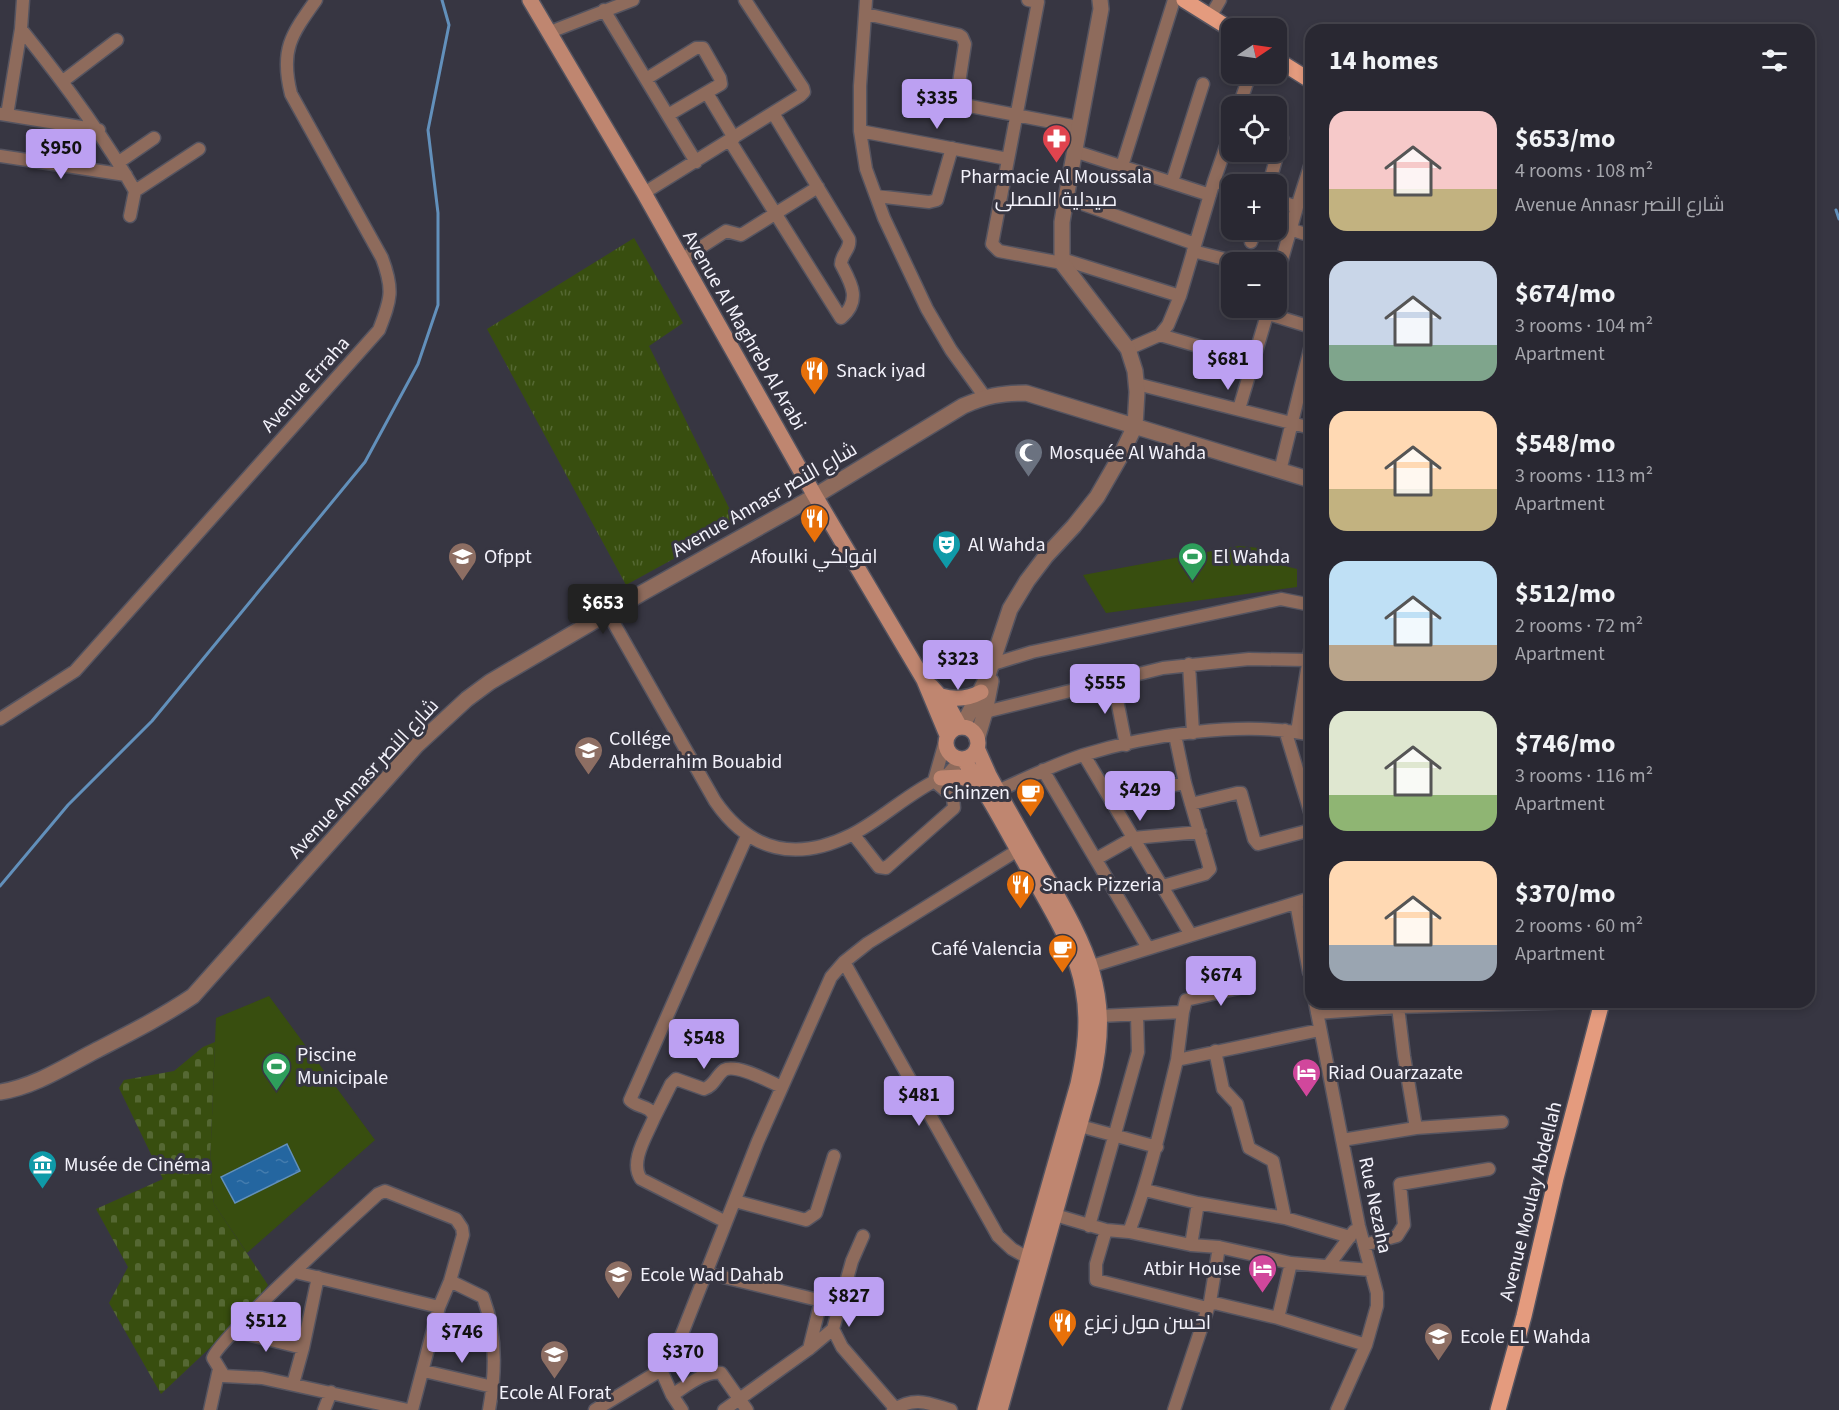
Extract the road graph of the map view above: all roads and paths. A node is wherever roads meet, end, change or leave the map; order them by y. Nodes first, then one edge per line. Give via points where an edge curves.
1 (23, 0) edge
2 (316, 0) edge
3 (530, 0) edge
4 (745, 0) edge
5 (866, 0) edge
6 (1174, 0) edge
7 (1184, 0) edge
8 (1220, 0) edge
9 (626, 1) edge
10 (1035, 1) edge
11 (1102, 3) edge
12 (604, 10) junction
13 (866, 14) junction
14 (1210, 17) junction
15 (1221, 24) edge
16 (21, 29) junction
17 (550, 32) junction
18 (117, 40) dead end
19 (1287, 66) edge
20 (1305, 77) edge
21 (646, 79) junction
22 (63, 81) junction
23 (1203, 84) dead end
24 (707, 93) junction
25 (774, 113) junction
26 (3, 114) edge
27 (668, 115) junction
28 (1016, 115) junction
29 (1078, 127) junction
30 (99, 130) junction
31 (860, 130) junction
32 (154, 138) dead end
33 (732, 140) junction
34 (952, 148) junction
35 (199, 149) dead end
36 (1074, 151) junction
37 (0, 156) edge
38 (1008, 159) junction
39 (1221, 161) edge
40 (119, 162) junction
41 (696, 162) junction
42 (1122, 166) junction
43 (126, 174) junction
44 (1214, 181) junction
45 (1172, 182) junction
46 (1305, 182) edge
47 (1221, 183) edge
48 (818, 187) junction
49 (135, 191) junction
50 (644, 194) junction
51 (1210, 195) junction
52 (876, 196) junction
53 (1066, 198) junction
54 (1287, 204) edge
55 (1297, 207) junction
56 (776, 214) junction
57 (130, 216) dead end
58 (1290, 229) junction
59 (1305, 234) edge
60 (1194, 247) junction
61 (1284, 252) edge
62 (1221, 257) edge
63 (681, 260) junction
64 (1062, 261) junction
65 (1180, 296) junction
66 (1266, 318) edge
67 (1287, 318) edge
68 (1305, 325) edge
69 (1160, 335) junction
70 (1128, 349) junction
71 (1253, 362) junction
72 (1305, 368) edge
73 (1137, 384) junction
74 (985, 397) junction
75 (1239, 409) junction
76 (1291, 422) junction
77 (1135, 426) junction
78 (1305, 426) edge
79 (1280, 471) junction
80 (1305, 478) edge
81 (815, 496) junction
82 (1305, 604) edge
83 (608, 613) junction
84 (1305, 660) edge
85 (993, 664) junction
86 (1189, 664) junction
87 (1305, 669) edge
88 (924, 680) junction
89 (1113, 680) junction
90 (981, 692) junction
91 (941, 696) junction
92 (986, 712) junction
93 (0, 719) edge
94 (1291, 731) junction
95 (954, 733) junction
96 (1193, 733) junction
97 (1305, 734) edge
98 (1174, 735) junction
99 (977, 743) junction
100 (1126, 745) junction
101 (1084, 755) junction
102 (962, 759) junction
103 (1043, 770) junction
104 (938, 780) junction
105 (1185, 783) junction
106 (980, 784) junction
107 (1305, 790) edge
108 (998, 791) junction
109 (1109, 797) junction
110 (1191, 804) junction
111 (1200, 832) junction
112 (1305, 832) edge
113 (853, 834) junction
114 (747, 836) junction
115 (1132, 838) junction
116 (1018, 850) junction
117 (1096, 859) junction
118 (1163, 886) junction
119 (1305, 900) edge
120 (1296, 903) junction
121 (1191, 935) junction
122 (1148, 948) junction
123 (1305, 949) edge
124 (844, 962) junction
125 (1092, 966) junction
126 (1243, 987) dead end
127 (1316, 1008) edge
128 (1398, 1008) edge
129 (1600, 1008) edge
130 (1183, 1012) junction
131 (1137, 1015) junction
132 (1100, 1016) junction
133 (1320, 1030) junction
134 (1215, 1051) junction
135 (1177, 1060) junction
136 (782, 1087) junction
137 (0, 1092) edge
138 (654, 1118) junction
139 (1502, 1122) dead end
140 (1080, 1126) junction
141 (1416, 1128) junction
142 (1114, 1136) junction
143 (1342, 1140) junction
144 (1157, 1147) junction
145 (834, 1156) dead end
146 (1489, 1169) dead end
147 (1144, 1190) junction
148 (735, 1201) junction
149 (1198, 1203) junction
150 (1049, 1216) junction
151 (1285, 1218) junction
152 (726, 1222) junction
153 (1089, 1226) junction
154 (1359, 1226) junction
155 (1106, 1230) junction
156 (1129, 1233) junction
157 (862, 1236) dead end
158 (1350, 1236) junction
159 (1191, 1245) junction
160 (1364, 1245) junction
161 (1220, 1247) junction
162 (1028, 1258) junction
163 (1291, 1263) junction
164 (1328, 1266) junction
165 (1370, 1270) junction
166 (295, 1272) junction
167 (707, 1273) junction
168 (318, 1277) junction
169 (450, 1281) junction
170 (1209, 1305) junction
171 (439, 1307) junction
172 (1278, 1318) junction
173 (832, 1329) junction
174 (235, 1331) junction
175 (1366, 1345) junction
176 (303, 1348) junction
177 (808, 1349) junction
178 (219, 1369) junction
179 (661, 1370) junction
180 (424, 1371) junction
181 (293, 1384) junction
182 (494, 1387) junction
183 (331, 1392) junction
184 (672, 1395) junction
185 (738, 1398) junction
186 (614, 1405) edge
187 (894, 1409) edge
188 (210, 1410) edge
189 (324, 1410) edge
190 (410, 1410) edge
191 (489, 1410) edge
192 (595, 1410) edge
193 (682, 1410) edge
194 (724, 1410) edge
195 (747, 1410) edge
196 (951, 1410) edge
197 (985, 1410) edge
198 (1000, 1410) edge
199 (1174, 1410) edge
200 (1337, 1410) edge
201 (1498, 1410) edge

1 - 16 street
2 - 93 street, Avenue Erraha via 294,32 285,72 291,94 382,258 390,301 379,330 75,671
3 - 17 main road, Avenue Al Maghreb Al Arabi
4 - 25 street via 804,90
5 - 13 street
6 - 42 street
7 - 14 main road
8 - 14 street
9 - 12 street
10 - 28 street
11 - 29 street
12 - 17 street
12 - 21 street
13 - 28 street via 962,37 965,44 957,102
13 - 31 street
14 - 15 main road
16 - 22 street
16 - 26 street
17 - 50 main road, Avenue Al Maghreb Al Arabi
18 - 22 street
19 - 20 main road
21 - 24 street via 701,47 721,81
21 - 27 street
22 - 30 street
23 - 45 street
24 - 27 street
24 - 33 street
25 - 33 street
25 - 48 street
26 - 30 street
27 - 41 street
28 - 29 street
28 - 38 street
29 - 36 street
30 - 40 street
31 - 34 street
31 - 52 street via 866,169
32 - 40 street
33 - 41 street
33 - 56 street
34 - 38 street
34 - 52 street via 937,200
35 - 49 street
36 - 42 street
36 - 53 street
37 - 43 street
38 - 64 street via 993,247
39 - 44 street
40 - 43 street
41 - 50 street
42 - 45 street
43 - 49 street
44 - 47 street
44 - 51 street
45 - 51 street
46 - 55 street
48 - 56 street
48 - 56 street via 850,243 841,264 854,296 841,318
49 - 57 street
50 - 63 main road, Avenue Al Maghreb Al Arabi
51 - 60 street
52 - 74 street via 927,309
53 - 60 street
53 - 64 street
54 - 55 street
55 - 58 street
56 - 63 street via 741,235 726,231
58 - 59 street
58 - 61 street
60 - 62 street
60 - 65 street
63 - 81 main road, Avenue Al Maghreb Al Arabi
64 - 65 street
64 - 70 street
65 - 69 street
66 - 71 street
67 - 68 street
69 - 70 street
69 - 71 street
70 - 73 street
71 - 75 street
72 - 76 street
73 - 75 street
73 - 77 street
74 - 77 street, Avenue Annasr شارع النصر via 1026,393
74 - 81 street, Avenue Annasr شارع النصر via 944,417
75 - 76 street
76 - 78 street
76 - 79 street
77 - 79 street, Avenue Annasr شارع النصر
77 - 85 street via 1097,496 1046,556 1010,609
79 - 80 street, Avenue Annasr شارع النصر
81 - 83 street, Avenue Annasr شارع النصر
81 - 88 main road, Avenue Al Maghreb Al Arabi
82 - 85 street via 1281,599 1032,652
83 - 114 street via 715,801
83 - 137 street, Avenue Annasr شارع النصر via 483,687 439,723 193,996 32,1083
84 - 86 street
85 - 90 street
85 - 92 street
86 - 89 street
86 - 96 street
87 - 94 street
88 - 91 main road, Avenue Al Maghreb Al Arabi
88 - 95 main road, Avenue Al Maghreb Al Arabi
89 - 92 street
89 - 100 street
90 - 91 main road via 957,699
90 - 95 street
91 - 95 main road, Avenue Al Maghreb Al Arabi
92 - 99 street
94 - 96 street via 1244,728
94 - 97 street
94 - 107 street
95 - 99 main road via 972,730
95 - 102 main road via 946,747 951,755
95 - 104 street
96 - 98 street
98 - 100 street
98 - 105 street
99 - 102 main road via 972,755
99 - 108 main road
100 - 101 street
101 - 103 street
101 - 109 street
102 - 104 street
102 - 106 main road
103 - 108 street
103 - 117 street
104 - 106 main road via 961,777
104 - 113 street
104 - 113 street via 953,797 954,808 886,868 879,867
105 - 109 street
105 - 110 street
106 - 116 main road
108 - 125 main road via 1069,916
109 - 115 street
110 - 111 street
110 - 112 street via 1241,793 1258,844
111 - 115 street
111 - 118 street via 1209,871
113 - 114 street via 825,845 795,850 771,847
114 - 138 street via 631,1096 632,1103 650,1109
115 - 117 street
115 - 118 street
116 - 124 street
116 - 150 main road via 1071,949 1085,1001 1082,1066
117 - 122 street
118 - 121 street
119 - 120 street
120 - 121 street
120 - 123 street
121 - 122 street
122 - 125 street
124 - 136 street via 825,989
124 - 162 street via 998,1236
125 - 132 main road
126 - 130 street via 1186,1000
127 - 133 street, Rue Nezaha
128 - 141 street
129 - 201 main road, Avenue Moulay Abdellah
130 - 131 street
130 - 135 street
131 - 132 street
131 - 142 street via 1138,1053
132 - 140 main road via 1097,1055
133 - 134 street
133 - 143 street, Rue Nezaha
134 - 135 street
134 - 151 street via 1223,1089 1238,1104 1249,1148 1273,1161
135 - 144 street
136 - 138 street via 735,1067 722,1071 704,1089 676,1079
136 - 148 street
138 - 152 street via 636,1163 640,1179
139 - 141 street
140 - 142 street
140 - 150 main road
141 - 143 street
142 - 144 street
142 - 153 street
143 - 154 street, Rue Nezaha
144 - 147 street
145 - 148 street via 816,1213 806,1220
146 - 160 street via 1400,1184 1404,1226 1397,1236
147 - 149 street
147 - 156 street
148 - 152 street
149 - 151 street
149 - 159 street
150 - 153 street
150 - 162 main road
150 - 198 main road
151 - 158 street
152 - 167 street
153 - 155 street
154 - 158 street
154 - 160 street, Rue Nezaha
155 - 156 street
155 - 170 street via 1096,1264 1096,1280
156 - 159 street
157 - 173 street
158 - 164 street
159 - 161 street
160 - 165 street, Rue Nezaha
161 - 163 street
161 - 170 street
162 - 197 main road
163 - 164 street
163 - 172 street
164 - 165 street
165 - 175 street, Rue Nezaha via 1377,1305
166 - 168 street
166 - 169 street via 385,1191 460,1224 463,1235
166 - 174 street
167 - 177 street via 818,1300
167 - 179 street via 678,1344
168 - 171 street
168 - 176 street
169 - 171 street
169 - 182 street via 483,1297 490,1316
170 - 172 street
170 - 199 street
171 - 180 street
172 - 175 street
173 - 177 street
173 - 187 street via 842,1347
174 - 176 street
174 - 178 street via 214,1353
175 - 200 street, Rue Nezaha
176 - 181 street
177 - 185 street
178 - 181 street via 224,1376
178 - 188 street
179 - 184 street
179 - 186 street
180 - 182 street
180 - 190 street
181 - 183 street
182 - 191 street
183 - 189 street
183 - 190 street
184 - 185 street via 717,1372
184 - 193 street
185 - 194 street
185 - 195 street
186 - 192 street
187 - 196 street via 916,1401

